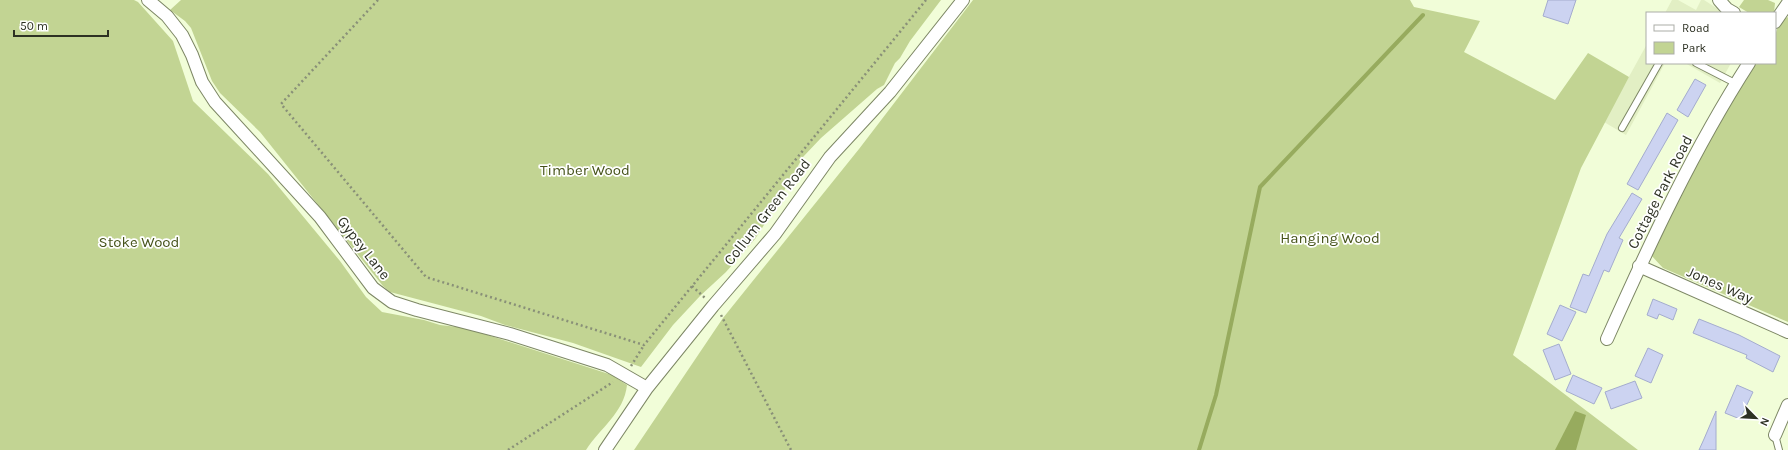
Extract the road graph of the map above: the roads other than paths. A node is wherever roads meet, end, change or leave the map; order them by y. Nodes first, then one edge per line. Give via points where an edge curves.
1 (148, 0) edge
2 (963, 0) edge
3 (1719, 0) edge
4 (1788, 3) edge
5 (1732, 12) edge
6 (1776, 21) edge
7 (1658, 64) edge
8 (1698, 64) edge
9 (1748, 64) edge
10 (1735, 83) junction
11 (1622, 128) dead end
12 (1639, 266) junction
13 (1788, 332) edge
14 (1607, 339) dead end
15 (647, 388) junction
16 (1788, 405) edge
17 (1775, 435) joint
18 (605, 450) edge
19 (1779, 450) edge

1 - 15 street, Gypsy Lane via 167,16 182,35 202,82 215,102 320,217 373,288 392,302 510,334 606,365
2 - 15 street, Collum Green Road via 890,92 830,157 775,234
3 - 5 street
4 - 6 street
7 - 11 lane
8 - 10 lane
9 - 10 street, Cottage Park Road
10 - 12 street, Cottage Park Road
12 - 13 street, Jones Way
12 - 14 street, Cottage Park Road
15 - 18 street, Collum Green Road
16 - 17 street
17 - 19 lane

